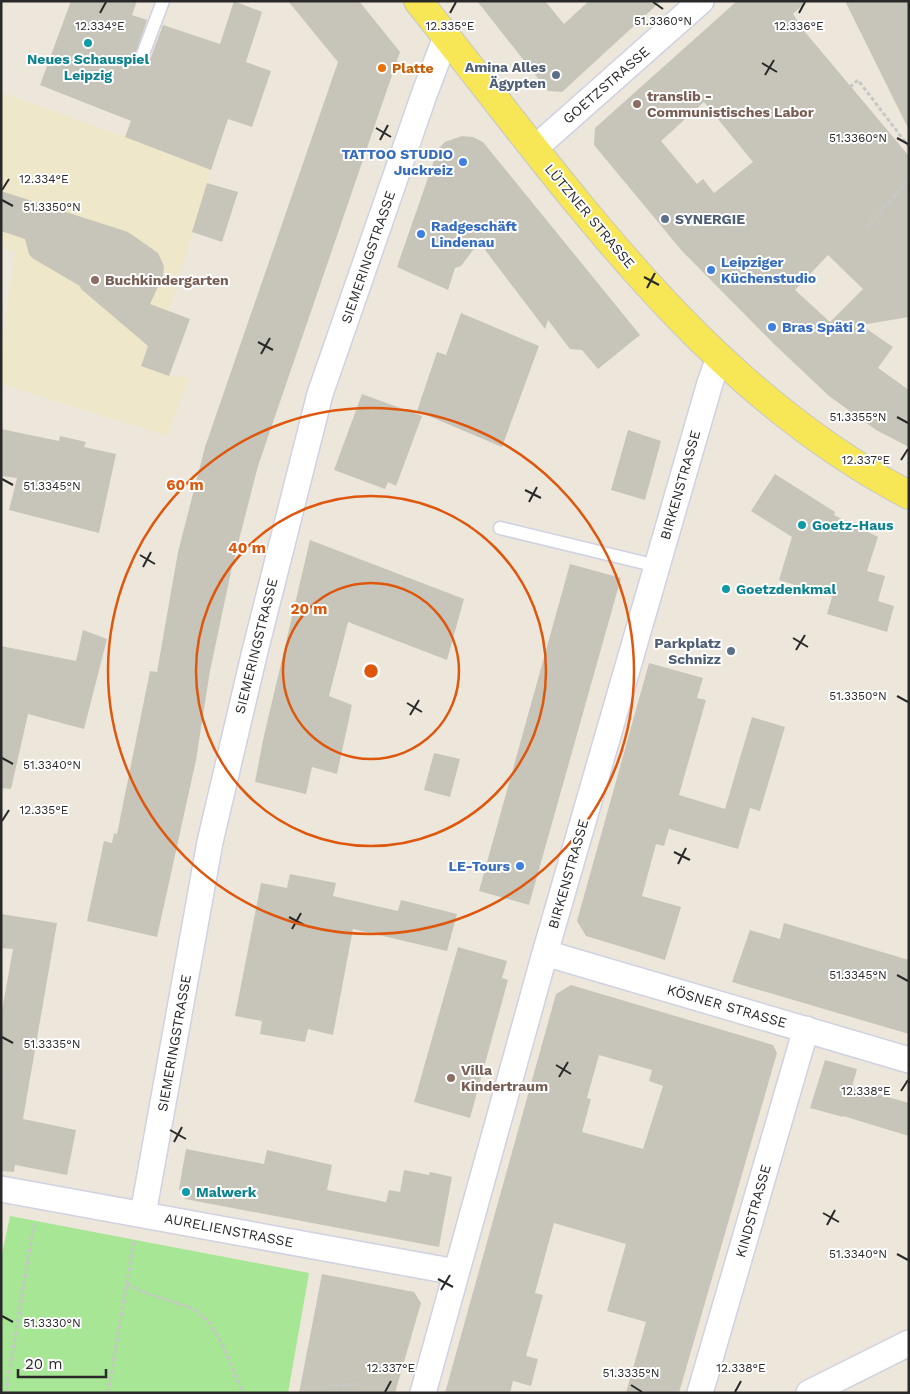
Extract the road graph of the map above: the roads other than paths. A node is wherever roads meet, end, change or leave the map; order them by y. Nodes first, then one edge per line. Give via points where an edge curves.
1 (162, 1) edge
2 (418, 1) edge
3 (701, 1) edge
4 (446, 36) junction
5 (143, 54) dead end
6 (534, 149) junction
7 (719, 358) junction
8 (909, 495) edge
9 (500, 528) dead end
10 (657, 566) junction
11 (545, 953) junction
12 (806, 1029) junction
13 (909, 1060) edge
14 (1, 1189) edge
15 (143, 1214) junction
16 (456, 1272) junction
17 (909, 1343) edge
18 (423, 1393) edge
19 (700, 1393) edge
20 (810, 1393) edge

1 - 5 lane
2 - 4 main road, LÜTZNER STRASSE
3 - 6 street, GOETZSTRASSE
4 - 6 main road, LÜTZNER STRASSE
4 - 15 street, SIEMERINGSTRASSE via 318,403 210,842
6 - 7 main road, LÜTZNER STRASSE via 629,263
7 - 8 main road, LÜTZNER STRASSE via 802,428
7 - 10 street, BIRKENSTRASSE
9 - 10 lane
10 - 11 street, BIRKENSTRASSE
11 - 12 street, KÖSNER STRASSE
11 - 16 street, BIRKENSTRASSE
12 - 13 street, KÖSNER STRASSE
12 - 19 street, KINDSTRASSE
14 - 15 street, AURELIENSTRASSE
15 - 16 street, AURELIENSTRASSE
16 - 18 street, BIRKENSTRASSE
17 - 20 street

